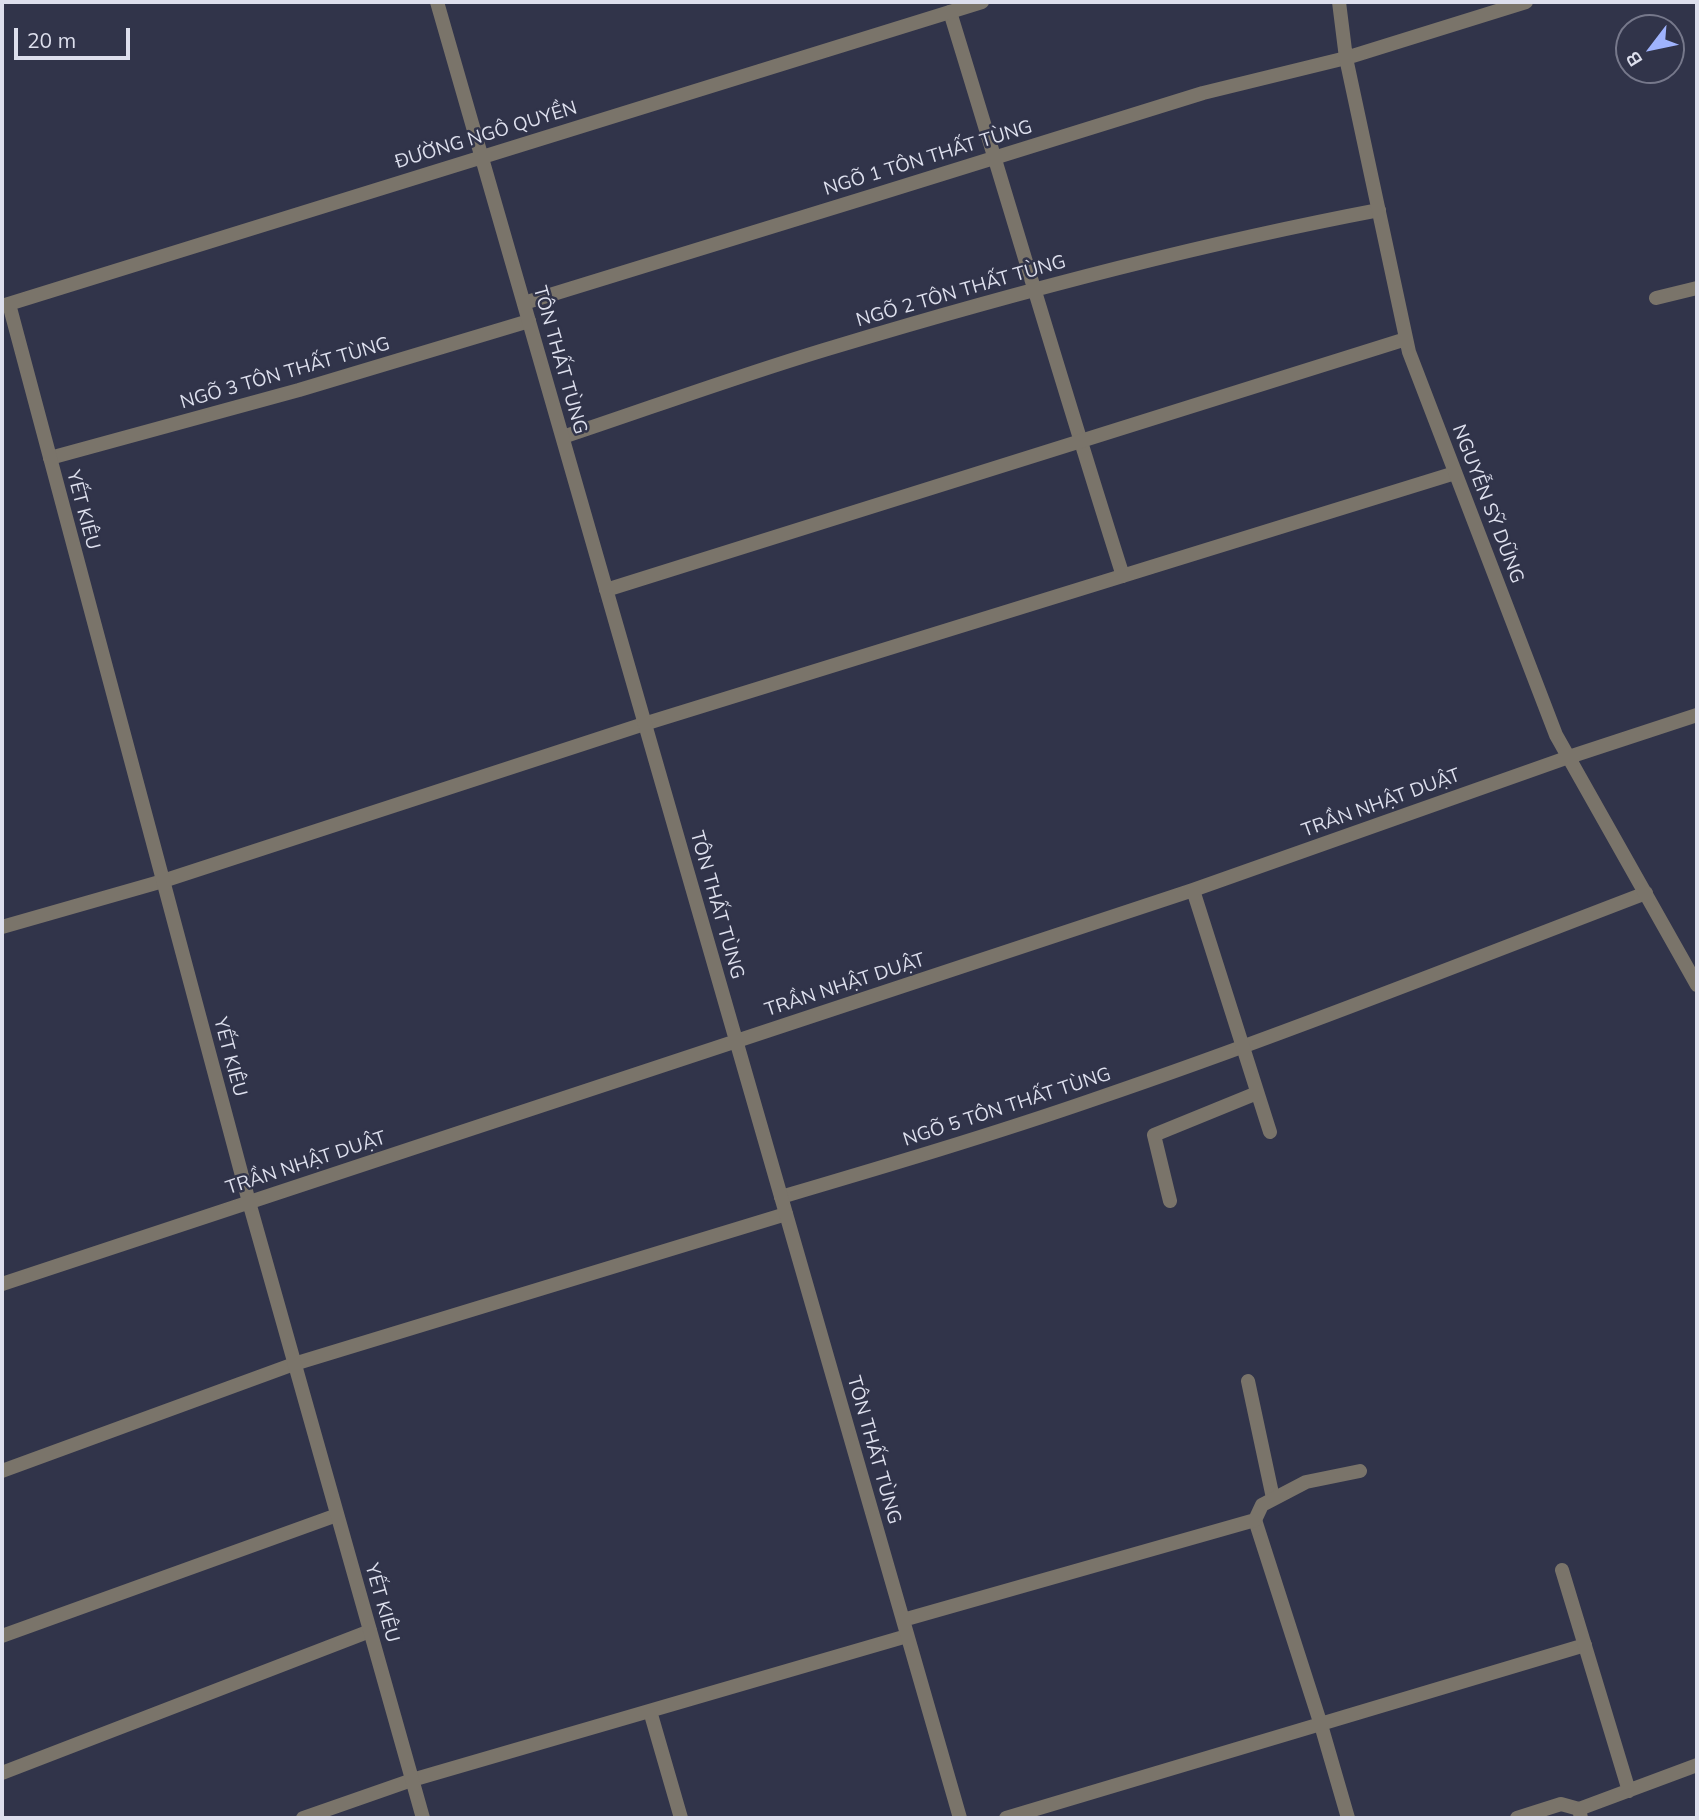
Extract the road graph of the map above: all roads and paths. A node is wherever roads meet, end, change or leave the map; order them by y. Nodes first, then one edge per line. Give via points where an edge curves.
1 (437, 2) edge
2 (982, 2) edge
3 (1339, 2) edge
4 (1526, 2) edge
5 (950, 12) junction
6 (1346, 58) junction
7 (482, 157) junction
8 (995, 158) junction
9 (1379, 211) junction
10 (1035, 288) junction
11 (1697, 288) edge
12 (1656, 298) dead end
13 (524, 303) junction
14 (5, 305) edge
15 (529, 321) junction
16 (1406, 339) junction
17 (562, 438) junction
18 (1080, 441) junction
19 (50, 458) junction
20 (1455, 473) junction
21 (1123, 576) junction
22 (606, 590) junction
23 (1697, 715) edge
24 (645, 724) junction
25 (1569, 757) junction
26 (163, 881) junction
27 (1193, 890) junction
28 (1646, 893) junction
29 (2, 927) edge
30 (1697, 985) edge
31 (736, 1041) junction
32 (1243, 1047) junction
33 (1257, 1093) junction
34 (1270, 1132) dead end
35 (781, 1197) junction
36 (1170, 1201) dead end
37 (249, 1202) junction
38 (786, 1214) junction
39 (2, 1284) edge
40 (295, 1364) junction
41 (1248, 1381) dead end
42 (2, 1471) edge
43 (1360, 1471) dead end
44 (1273, 1499) junction
45 (337, 1515) junction
46 (1255, 1520) junction
47 (1562, 1570) dead end
48 (903, 1620) junction
49 (370, 1631) junction
50 (2, 1636) edge
51 (907, 1636) junction
52 (1585, 1645) junction
53 (650, 1711) junction
54 (1321, 1725) junction
55 (1697, 1765) edge
56 (2, 1773) edge
57 (412, 1780) junction
58 (1629, 1791) junction
59 (1580, 1814) edge
60 (303, 1818) edge
61 (423, 1818) edge
62 (681, 1818) edge
63 (960, 1818) edge
64 (1006, 1818) edge
65 (1348, 1818) edge
66 (1517, 1818) edge

1 - 7 street, TÔN THẤT TÙNG
2 - 5 street, ĐƯỜNG NGÔ QUYỀN
3 - 6 street, NGUYỄN SỸ DŨNG
4 - 6 street
5 - 7 street, ĐƯỜNG NGÔ QUYỀN
5 - 8 street
6 - 8 street, NGÕ 1 TÔN THẤT TÙNG via 1203,93
6 - 9 street, NGUYỄN SỸ DŨNG
7 - 13 street, TÔN THẤT TÙNG
7 - 14 street, ĐƯỜNG NGÔ QUYỀN
8 - 10 street
8 - 13 street, NGÕ 1 TÔN THẤT TÙNG
9 - 10 street, NGÕ 2 TÔN THẤT TÙNG via 1279,229
9 - 16 street, NGUYỄN SỸ DŨNG
10 - 17 street, NGÕ 2 TÔN THẤT TÙNG via 831,348
10 - 18 street
11 - 12 street
13 - 15 street, TÔN THẤT TÙNG
14 - 19 street, YẾT KIÊU
15 - 17 street, TÔN THẤT TÙNG
15 - 19 street, NGÕ 3 TÔN THẤT TÙNG
16 - 18 street
16 - 20 street, NGUYỄN SỸ DŨNG
17 - 22 street, TÔN THẤT TÙNG
18 - 21 street
18 - 22 street
19 - 26 street, YẾT KIÊU
20 - 21 street
20 - 25 street, NGUYỄN SỸ DŨNG via 1556,735
21 - 24 street
22 - 24 street, TÔN THẤT TÙNG
23 - 25 street, TRẦN NHẬT DUẬT
24 - 26 street
24 - 31 street, TÔN THẤT TÙNG
25 - 27 street, TRẦN NHẬT DUẬT
25 - 28 street, NGUYỄN SỸ DŨNG
26 - 29 street
26 - 37 street, YẾT KIÊU
27 - 31 street, TRẦN NHẬT DUẬT
27 - 32 street
28 - 30 street, NGUYỄN SỸ DŨNG
28 - 32 street, NGÕ 5 TÔN THẤT TÙNG
31 - 35 street, TÔN THẤT TÙNG
31 - 37 street, TRẦN NHẬT DUẬT
32 - 33 street
32 - 35 street, NGÕ 5 TÔN THẤT TÙNG via 1094,1100
33 - 34 street
33 - 36 street via 1154,1135
35 - 38 street, TÔN THẤT TÙNG
37 - 39 street, TRẦN NHẬT DUẬT
37 - 40 street, YẾT KIÊU
38 - 40 street
38 - 48 street, TÔN THẤT TÙNG
40 - 42 street
40 - 45 street, YẾT KIÊU
41 - 44 street
43 - 44 street via 1306,1482
44 - 46 street via 1262,1505
45 - 49 street, YẾT KIÊU
45 - 50 street
46 - 48 street
46 - 54 street
47 - 52 street
48 - 51 street, TÔN THẤT TÙNG
49 - 56 street
49 - 57 street, YẾT KIÊU
51 - 53 street
51 - 63 street, TÔN THẤT TÙNG
52 - 54 street
52 - 58 street
53 - 57 street
53 - 62 street
54 - 64 street
54 - 65 street
55 - 58 street
57 - 60 street
57 - 61 street, YẾT KIÊU
58 - 59 street
59 - 66 street via 1561,1804

